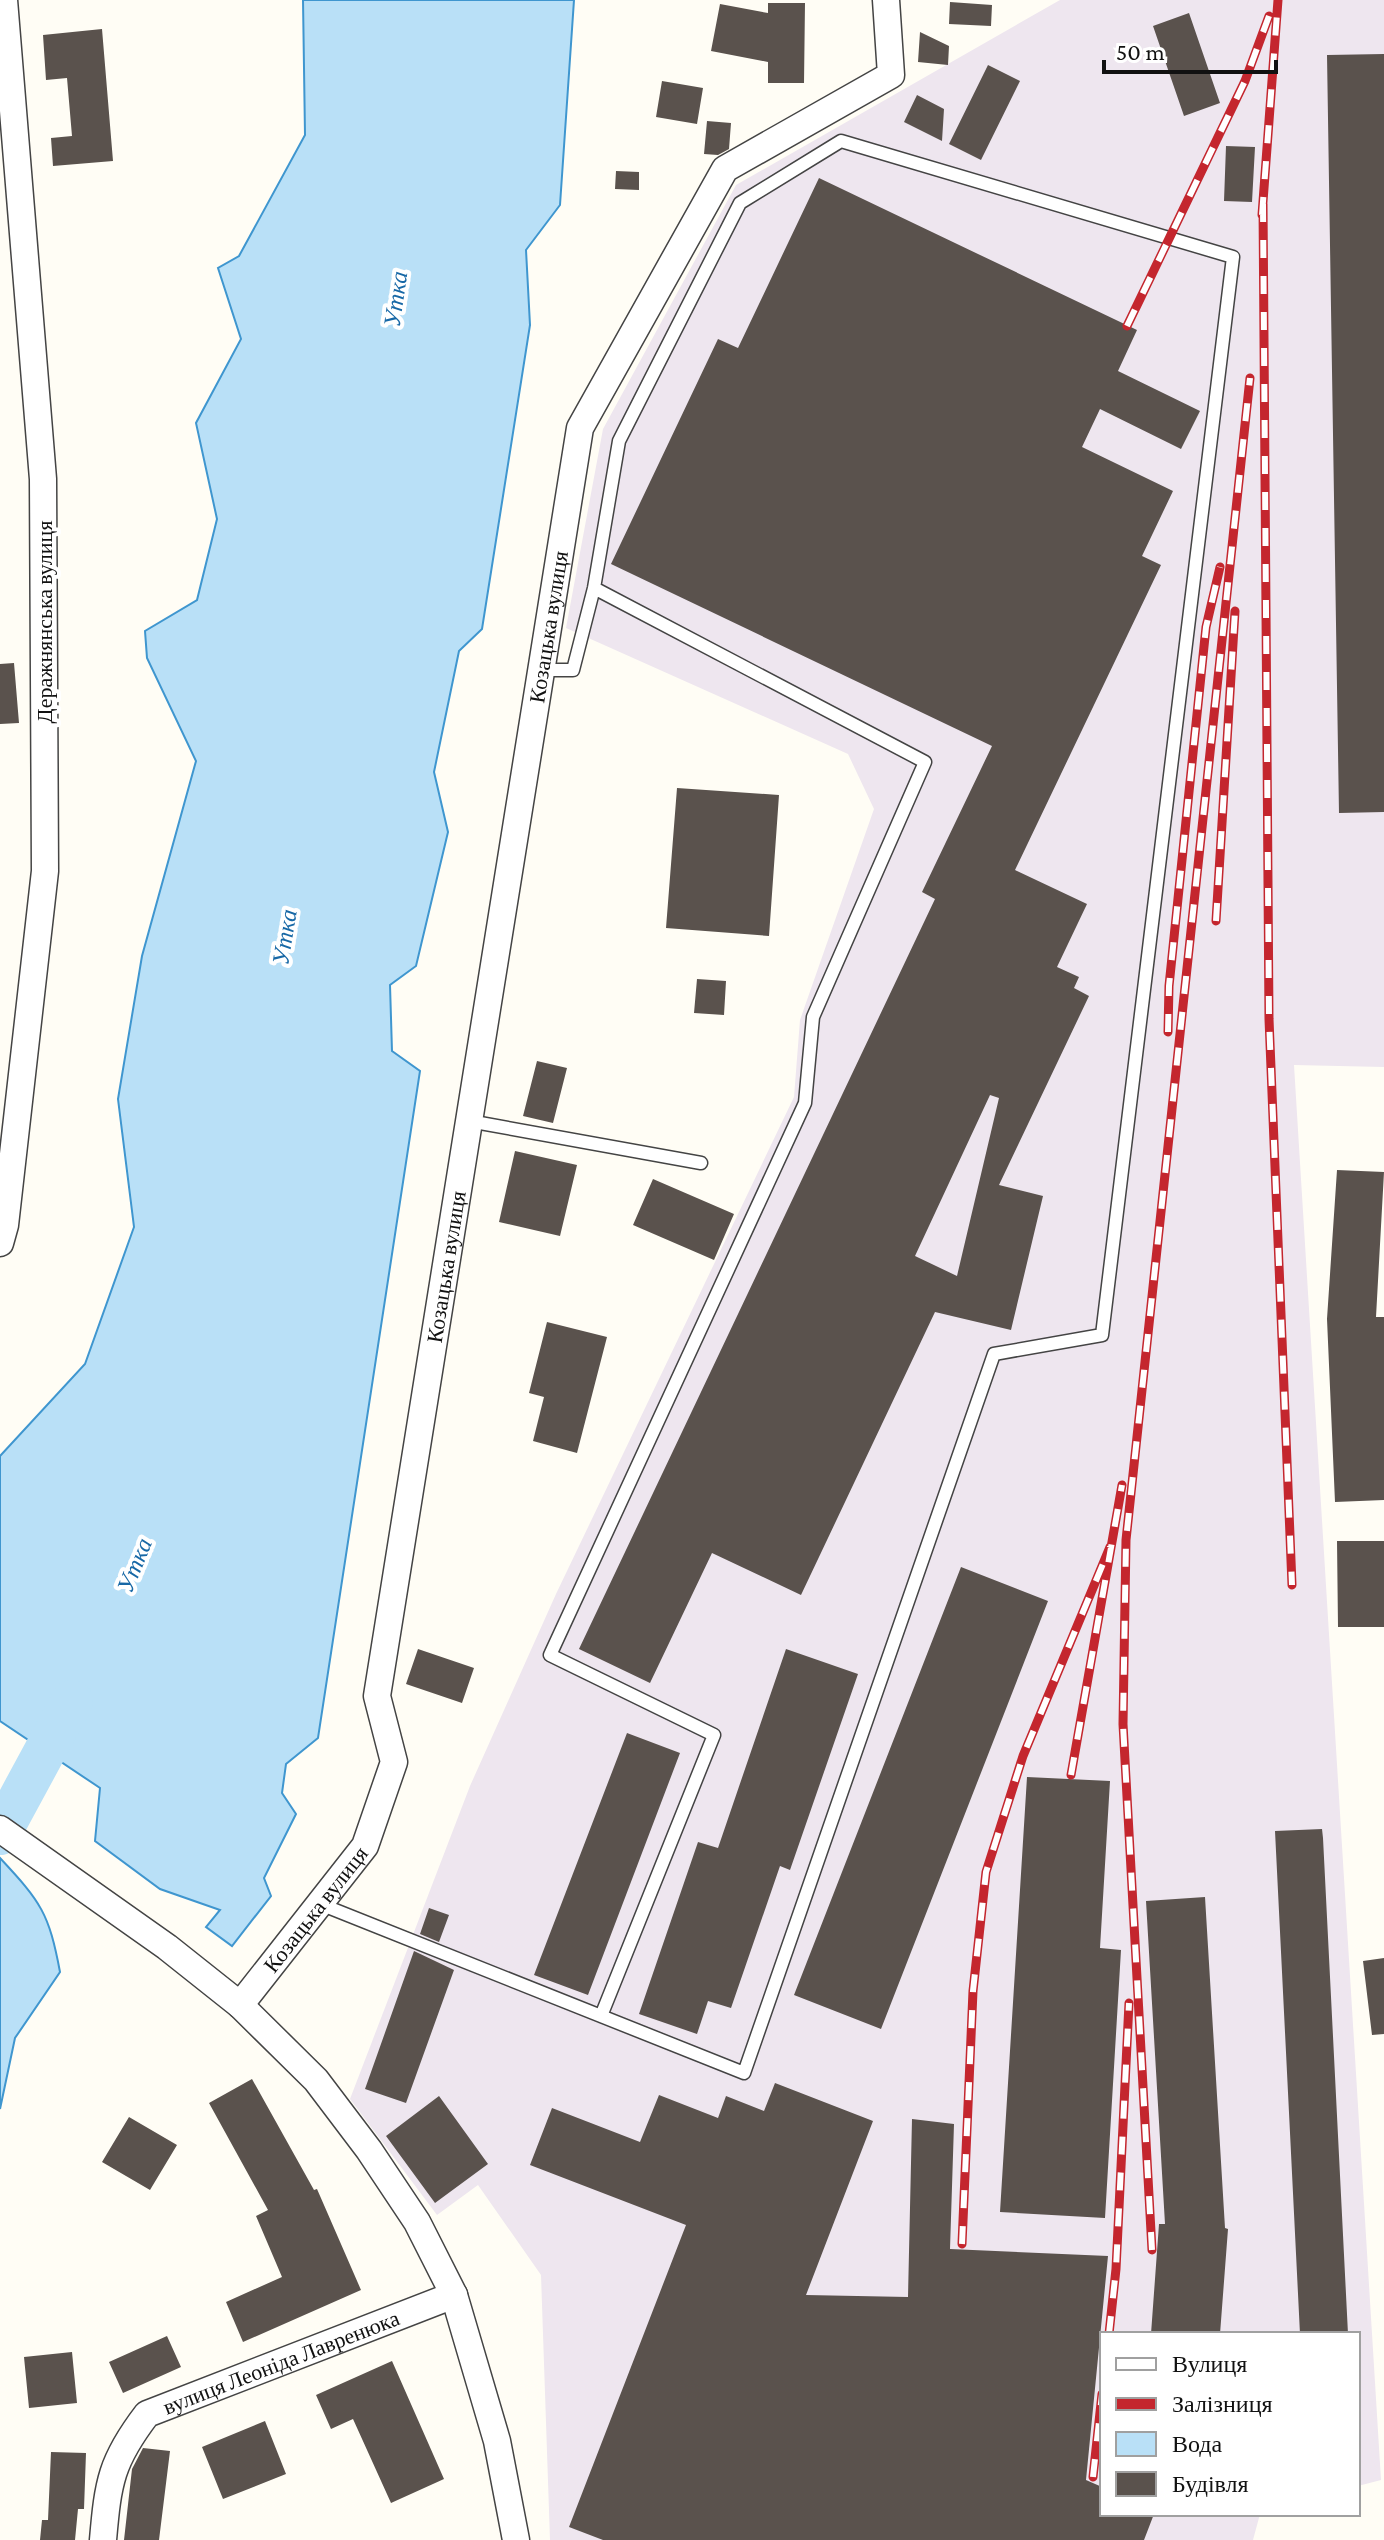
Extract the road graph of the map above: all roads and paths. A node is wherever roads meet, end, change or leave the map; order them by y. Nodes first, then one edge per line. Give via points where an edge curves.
1 (4, 0) edge
2 (886, 0) edge
3 (594, 588) junction
4 (541, 670) junction
5 (469, 1121) junction
6 (701, 1163) dead end
7 (0, 1243) edge
8 (0, 1829) edge
9 (320, 1904) junction
10 (240, 2005) junction
11 (601, 2016) junction
12 (454, 2295) junction
13 (103, 2540) edge
14 (516, 2540) edge

1 - 7 street, Деражнянська вулиця via 43,479 45,871
2 - 4 street, Козацька вулиця via 891,75 725,169 580,428
3 - 4 lane via 573,670
3 - 11 lane via 925,762 813,1017 805,1103 550,1655 714,1735
3 - 11 lane via 619,441 740,203 841,141 1233,257 1102,1335 994,1354 744,2073
4 - 5 street, Козацька вулиця
5 - 6 lane
5 - 9 street, Козацька вулиця via 377,1696 394,1762 365,1846
8 - 10 street
9 - 10 street, Козацька вулиця
9 - 11 lane
10 - 12 street via 316,2080 369,2150 417,2222
12 - 13 street, вулиця Леоніда Лавренюка via 147,2414 123,2446 108,2483
12 - 14 street via 497,2441

